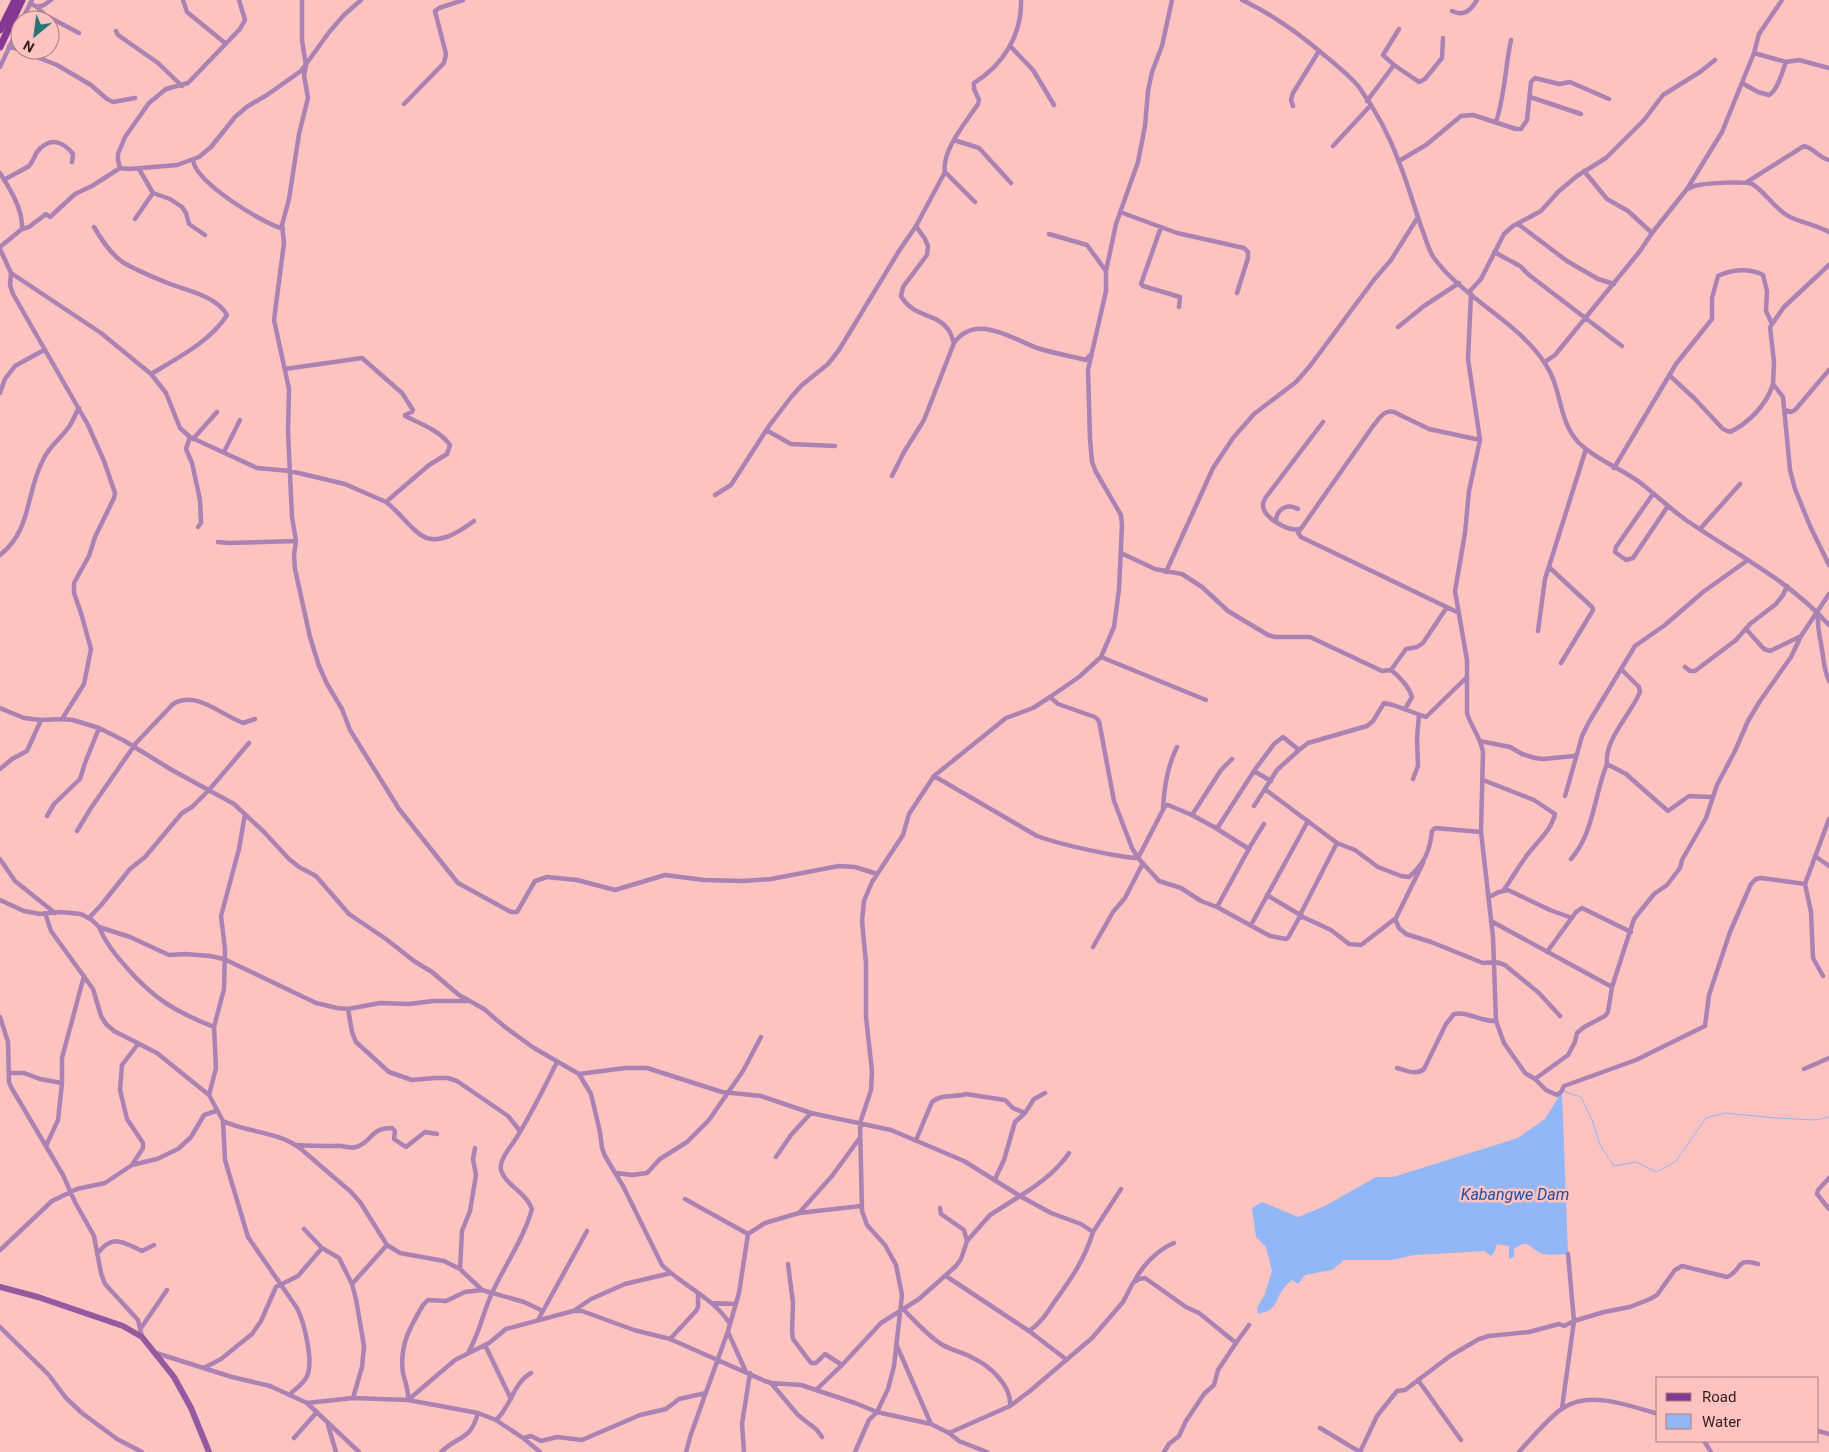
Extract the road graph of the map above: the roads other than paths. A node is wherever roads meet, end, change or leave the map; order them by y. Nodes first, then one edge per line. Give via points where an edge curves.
1 (14, 0) edge
2 (22, 0) edge
3 (51, 0) edge
4 (183, 0) edge
5 (239, 0) edge
6 (302, 0) edge
7 (359, 0) edge
8 (463, 0) edge
9 (1020, 0) edge
10 (1172, 0) edge
11 (1242, 0) edge
12 (1477, 0) edge
13 (1782, 0) edge
14 (31, 2) edge
15 (37, 7) junction
16 (1452, 11) dead end
17 (1398, 29) dead end
18 (0, 30) edge
19 (116, 31) dead end
20 (79, 33) dead end
21 (1443, 38) dead end
22 (1511, 40) dead end
23 (225, 43) junction
24 (9, 46) joint
25 (1010, 46) junction
26 (0, 47) edge
27 (1319, 50) junction
28 (1754, 53) junction
29 (1715, 60) dead end
30 (1786, 62) junction
31 (306, 66) junction
32 (1394, 66) junction
33 (0, 67) edge
34 (1829, 68) edge
35 (1742, 83) junction
36 (182, 86) junction
37 (1530, 97) junction
38 (135, 98) dead end
39 (1609, 99) dead end
40 (404, 104) dead end
41 (1368, 104) junction
42 (1054, 105) dead end
43 (1293, 106) dead end
44 (1581, 114) dead end
45 (1496, 122) junction
46 (954, 140) junction
47 (1333, 146) dead end
48 (193, 160) junction
49 (1829, 160) edge
50 (1399, 161) junction
51 (72, 162) dead end
52 (120, 168) junction
53 (138, 169) junction
54 (0, 172) edge
55 (945, 172) junction
56 (1584, 172) junction
57 (4, 180) junction
58 (1747, 182) junction
59 (1011, 183) dead end
60 (1687, 189) junction
61 (153, 193) junction
62 (975, 202) dead end
63 (1120, 212) junction
64 (1418, 217) junction
65 (134, 219) dead end
66 (1518, 224) junction
67 (916, 226) junction
68 (94, 227) dead end
69 (1160, 228) junction
70 (22, 229) junction
71 (283, 229) junction
72 (1829, 232) edge
73 (1652, 233) junction
74 (1049, 234) dead end
75 (205, 236) dead end
76 (0, 248) edge
77 (1494, 252) junction
78 (1829, 265) edge
79 (1106, 270) junction
80 (11, 273) junction
81 (1459, 283) junction
82 (1614, 284) junction
83 (1237, 293) dead end
84 (1470, 293) junction
85 (1179, 307) dead end
86 (1585, 318) junction
87 (1772, 324) junction
88 (1398, 326) dead end
89 (954, 343) junction
90 (1622, 346) dead end
91 (44, 350) junction
92 (1090, 356) junction
93 (1545, 362) junction
94 (284, 369) junction
95 (1829, 370) edge
96 (150, 374) junction
97 (1669, 375) junction
98 (1773, 384) junction
99 (0, 393) edge
100 (79, 408) junction
101 (1784, 410) junction
102 (217, 412) dead end
103 (240, 420) dead end
104 (1323, 422) dead end
105 (766, 430) junction
106 (192, 438) junction
107 (1480, 440) junction
108 (835, 446) dead end
109 (1586, 449) junction
110 (224, 452) junction
111 (1614, 468) junction
112 (290, 471) junction
113 (892, 476) dead end
114 (1740, 484) dead end
115 (1653, 494) junction
116 (715, 495) dead end
117 (386, 502) junction
118 (1668, 506) junction
119 (1298, 509) dead end
120 (474, 521) dead end
121 (1276, 522) junction
122 (198, 526) dead end
123 (1300, 529) junction
124 (1700, 529) junction
125 (296, 541) junction
126 (218, 542) dead end
127 (1121, 553) junction
128 (0, 555) edge
129 (1748, 560) junction
130 (1829, 565) edge
131 (1550, 568) junction
132 (1166, 572) junction
133 (1787, 586) junction
134 (1829, 594) edge
135 (1447, 607) junction
136 (1459, 612) junction
137 (1818, 613) junction
138 (1829, 625) edge
139 (1746, 629) junction
140 (1538, 630) dead end
141 (1801, 636) junction
142 (1101, 657) junction
143 (1561, 663) dead end
144 (1622, 667) junction
145 (1685, 667) dead end
146 (1391, 670) junction
147 (1467, 677) junction
148 (1829, 681) edge
149 (1050, 697) junction
150 (1206, 700) dead end
151 (0, 708) edge
152 (1405, 709) junction
153 (1419, 715) junction
154 (62, 719) junction
155 (255, 719) dead end
156 (41, 720) junction
157 (99, 728) junction
158 (1480, 741) junction
159 (249, 743) dead end
160 (134, 746) junction
161 (1177, 747) dead end
162 (1299, 750) junction
163 (1577, 754) junction
164 (1232, 759) dead end
165 (1607, 764) junction
166 (0, 769) edge
167 (1254, 771) junction
168 (934, 776) junction
169 (1413, 779) dead end
170 (1483, 780) junction
171 (1271, 781) junction
172 (209, 790) junction
173 (1266, 790) junction
174 (1565, 796) dead end
175 (1712, 797) junction
176 (1254, 806) dead end
177 (1163, 808) junction
178 (245, 814) junction
179 (1192, 814) junction
180 (47, 816) dead end
181 (1829, 819) edge
182 (1308, 821) junction
183 (1264, 824) dead end
184 (1214, 827) junction
185 (77, 831) dead end
186 (1481, 832) junction
187 (1338, 843) junction
188 (1249, 849) junction
189 (1815, 856) junction
190 (1138, 858) junction
191 (0, 859) edge
192 (1571, 859) dead end
193 (1142, 863) junction
194 (1422, 864) junction
195 (1829, 866) edge
196 (877, 874) junction
197 (1805, 884) junction
198 (1503, 891) junction
199 (1267, 895) junction
200 (1489, 897) junction
201 (0, 900) edge
202 (1217, 907) junction
203 (45, 913) junction
204 (55, 913) junction
205 (1301, 916) junction
206 (89, 918) junction
207 (1572, 918) junction
208 (1395, 919) junction
209 (1491, 921) junction
210 (1251, 925) junction
211 (99, 927) junction
212 (1631, 932) junction
213 (1093, 947) dead end
214 (1547, 952) junction
215 (224, 959) junction
216 (1494, 963) junction
217 (84, 976) junction
218 (1823, 976) dead end
219 (1612, 987) junction
220 (469, 1001) junction
221 (348, 1009) junction
222 (1560, 1016) dead end
223 (0, 1017) edge
224 (1496, 1021) junction
225 (214, 1027) junction
226 (761, 1037) dead end
227 (138, 1044) junction
228 (1829, 1058) edge
229 (557, 1062) junction
230 (1398, 1068) dead end
231 (1804, 1069) dead end
232 (9, 1073) junction
233 (579, 1074) junction
234 (1535, 1079) junction
235 (62, 1083) junction
236 (728, 1093) junction
237 (1045, 1093) dead end
238 (209, 1095) junction
239 (216, 1111) junction
240 (811, 1113) junction
241 (1025, 1113) junction
242 (223, 1121) junction
243 (860, 1123) junction
244 (520, 1131) junction
245 (437, 1134) dead end
246 (860, 1138) junction
247 (916, 1140) junction
248 (296, 1144) junction
249 (46, 1146) junction
250 (475, 1148) dead end
251 (1068, 1153) dead end
252 (776, 1157) dead end
253 (132, 1165) junction
254 (616, 1173) junction
255 (626, 1174) junction
256 (1829, 1178) edge
257 (995, 1179) junction
258 (620, 1180) junction
259 (1121, 1189) dead end
260 (71, 1192) junction
261 (1020, 1196) junction
262 (685, 1199) dead end
263 (862, 1206) junction
264 (940, 1208) dead end
265 (1829, 1209) edge
266 (799, 1213) junction
267 (304, 1229) dead end
268 (587, 1231) dead end
269 (1093, 1232) junction
270 (748, 1234) junction
271 (968, 1241) junction
272 (1174, 1243) dead end
273 (387, 1245) junction
274 (154, 1246) dead end
275 (322, 1248) junction
276 (0, 1250) edge
277 (98, 1254) junction
278 (1568, 1254) dead end
279 (788, 1264) dead end
280 (1758, 1264) dead end
281 (460, 1270) junction
282 (671, 1274) junction
283 (946, 1276) junction
284 (1134, 1283) junction
285 (280, 1284) junction
286 (352, 1284) junction
287 (0, 1287) edge
288 (167, 1290) dead end
289 (482, 1290) junction
290 (491, 1294) junction
291 (698, 1294) junction
292 (711, 1303) junction
293 (736, 1304) junction
294 (543, 1311) junction
295 (573, 1311) junction
296 (902, 1311) junction
297 (538, 1320) junction
298 (1574, 1321) junction
299 (730, 1324) junction
300 (1248, 1325) dead end
301 (0, 1327) edge
302 (140, 1328) junction
303 (728, 1331) junction
304 (1029, 1331) junction
305 (142, 1337) junction
306 (670, 1339) junction
307 (1236, 1343) junction
308 (485, 1345) junction
309 (896, 1345) junction
310 (468, 1352) junction
311 (156, 1353) junction
312 (718, 1359) junction
313 (1067, 1360) junction
314 (842, 1366) junction
315 (204, 1368) junction
316 (531, 1373) dead end
317 (748, 1373) junction
318 (1418, 1380) junction
319 (771, 1383) junction
320 (816, 1390) junction
321 (706, 1393) junction
322 (289, 1394) junction
323 (354, 1398) junction
324 (511, 1399) junction
325 (408, 1400) junction
326 (307, 1403) junction
327 (1010, 1406) junction
328 (1562, 1408) junction
329 (317, 1412) junction
330 (877, 1412) junction
331 (478, 1413) junction
332 (1656, 1414) edge
333 (496, 1420) junction
334 (327, 1424) junction
335 (931, 1424) junction
336 (1320, 1428) dead end
337 (948, 1433) junction
338 (822, 1437) dead end
339 (294, 1438) dead end
340 (523, 1438) junction
341 (1461, 1440) dead end
342 (142, 1452) edge
343 (209, 1452) edge
344 (336, 1452) edge
345 (359, 1452) edge
346 (441, 1452) edge
347 (540, 1452) edge
348 (686, 1452) edge
349 (744, 1452) edge
350 (855, 1452) edge
351 (987, 1452) edge
352 (1164, 1452) edge
353 (1360, 1452) edge
354 (1520, 1452) edge

1 - 18 main road
2 - 26 main road
3 - 15 street
4 - 23 street via 187,12
5 - 23 street via 245,20 234,37
6 - 31 street
7 - 31 street via 330,31
8 - 40 street via 435,11 446,54 444,63
9 - 25 street via 1017,31
10 - 63 street via 1149,85 1138,162
11 - 27 street via 1287,25
12 - 16 street via 1462,14
13 - 28 street via 1759,34
14 - 15 street
15 - 20 street via 45,15
17 - 32 street via 1383,55
19 - 36 street
21 - 32 street via 1442,58 1422,82
22 - 45 street
23 - 36 street via 220,52
24 - 33 street
24 - 38 street via 57,65 112,102
25 - 42 street via 1032,70
25 - 46 street via 990,72 974,83 978,104
27 - 41 street via 1353,81
27 - 43 street via 1293,93
28 - 30 street
28 - 35 street
29 - 56 street via 1663,95 1644,120 1606,158
30 - 34 street via 1799,60
30 - 35 street via 1769,96
31 - 48 street via 248,106 211,147
31 - 71 street via 304,75 308,98
32 - 41 street
35 - 60 street via 1722,132
36 - 52 street via 166,89 149,103 125,137 118,154
37 - 39 street via 1531,82 1538,77 1559,84 1570,82
37 - 44 street
37 - 45 street via 1527,120 1521,129
41 - 47 street
41 - 50 street
45 - 50 street via 1473,115 1461,116 1426,145
46 - 55 street via 944,165
46 - 59 street via 979,148
48 - 53 street
48 - 71 street via 200,175 239,206
49 - 58 street via 1804,146
50 - 64 street
51 - 57 street via 73,154 64,144 51,142 28,166
52 - 53 street
52 - 70 street via 76,194 50,217 46,214
53 - 61 street
54 - 57 street
55 - 62 street
55 - 67 street
56 - 66 street via 1540,211
56 - 73 street via 1607,199
57 - 70 street via 20,211
58 - 60 street via 1706,183
58 - 72 street via 1780,211
60 - 73 street
61 - 65 street
61 - 75 street via 182,207 189,224
63 - 69 street
63 - 79 street
64 - 81 street via 1432,255
64 - 132 street via 1396,253 1310,366 1296,382 1254,414 1228,445 1213,468
66 - 77 street via 1504,234
66 - 82 street via 1567,261 1598,279
67 - 89 street via 928,246 928,255 903,287 901,296 914,311 943,324
67 - 105 street via 839,350 828,364 802,385
68 - 96 street via 124,263 200,293 227,316 201,342
69 - 83 street via 1244,248 1248,258
69 - 85 street via 1141,284 1180,297
70 - 76 street
71 - 94 street via 274,320
73 - 82 street
74 - 79 street via 1088,245
76 - 80 street
77 - 84 street
77 - 86 street via 1520,266
78 - 87 street via 1784,307
79 - 92 street via 1106,291
80 - 91 street via 13,294
80 - 96 street via 100,333
81 - 84 street
81 - 88 street
82 - 86 street
84 - 93 street via 1524,336
84 - 107 street via 1468,359
86 - 90 street
86 - 93 street via 1555,355
87 - 97 street via 1766,311 1767,291 1763,275 1744,270 1723,273 1718,276 1714,292 1712,320
87 - 98 street via 1769,330 1774,362
89 - 92 street via 960,335 977,328 993,330 1047,351 1086,360
89 - 113 street via 924,420
91 - 99 street via 15,366
91 - 100 street
92 - 127 street via 1092,462 1121,515
93 - 109 street via 1556,382 1567,425
94 - 112 street via 288,389
94 - 117 street via 362,358 402,393 413,410 405,416 427,426 450,445 447,454
95 - 101 street via 1795,410
96 - 106 street via 166,393 180,428
97 - 98 street via 1723,429 1730,432 1762,406
97 - 111 street
98 - 101 street via 1783,397
100 - 128 street via 68,429 44,457 25,523 10,547
100 - 154 street via 104,461 114,498 74,583 91,649 84,684
101 - 130 street via 1787,451 1795,489
102 - 106 street
103 - 110 street
104 - 121 street via 1266,497 1265,511
105 - 108 street via 791,444
105 - 116 street via 731,485
106 - 110 street
106 - 122 street via 186,450 200,500 202,513
107 - 123 street via 1429,429 1389,410 1373,426
107 - 136 street via 1456,576
109 - 111 street
109 - 131 street
110 - 112 street via 257,468
111 - 115 street
112 - 117 street via 346,484
112 - 125 street
114 - 124 street
115 - 118 street
115 - 118 street via 1616,547 1616,554 1626,560 1633,558
117 - 120 street via 425,537 451,536
118 - 124 street
119 - 121 street via 1290,506 1281,509
121 - 123 street via 1288,529
123 - 135 street via 1301,537
124 - 129 street
125 - 126 street
125 - 196 street via 294,555 298,584 313,649 327,684 350,730 398,809 460,885 515,912 536,881 547,877 587,882 615,890 665,875 743,881 839,866
127 - 132 street
127 - 142 street via 1114,627
129 - 133 street
129 - 144 street via 1635,646
131 - 140 street
131 - 143 street via 1593,610
132 - 146 street via 1182,574 1196,582 1228,611 1268,635 1310,636 1370,667
133 - 137 street
133 - 139 street via 1780,600
134 - 137 street
135 - 136 street
135 - 146 street via 1423,643 1406,649
136 - 147 street
137 - 138 street
137 - 141 street
137 - 148 street via 1817,631
139 - 141 street via 1760,646 1770,651
139 - 145 street via 1695,671
141 - 175 street via 1748,721
142 - 149 street
142 - 150 street
144 - 163 street via 1589,722
144 - 165 street via 1640,687 1640,692 1606,752
146 - 152 street via 1412,696
147 - 153 street via 1426,717
147 - 158 street via 1469,721
149 - 168 street via 1033,708 1006,718
149 - 190 street via 1058,704 1099,721 1114,801
151 - 156 street via 24,718
152 - 153 street
152 - 162 street via 1384,703 1367,726 1308,743
153 - 169 street via 1418,766
154 - 156 street
154 - 157 street
155 - 160 street via 243,723 204,703 180,701 173,704
156 - 166 street via 27,752
157 - 160 street
157 - 180 street via 80,780 54,804
158 - 163 street via 1543,759 1570,758
158 - 170 street
159 - 172 street
160 - 172 street
160 - 185 street
161 - 177 street via 1171,760
162 - 167 street via 1283,737
162 - 171 street via 1277,770
163 - 174 street
164 - 179 street
165 - 175 street via 1626,774 1668,811 1689,796
165 - 192 street via 1589,825
167 - 171 street
167 - 184 street via 1221,825
168 - 190 street via 1037,836 1086,850
168 - 196 street via 909,814 903,836
170 - 186 street
170 - 198 street via 1534,800 1555,814 1545,835
171 - 173 street
172 - 178 street
172 - 206 street via 182,813 145,858 130,868
173 - 176 street
173 - 182 street
175 - 212 street via 1706,818 1676,875 1654,894 1634,919
177 - 179 street via 1168,805
177 - 190 street
178 - 215 street via 221,916
178 - 220 street via 289,859 316,876 349,914
179 - 184 street
181 - 189 street
182 - 187 street
182 - 199 street
183 - 188 street
184 - 188 street
186 - 194 street via 1435,828
186 - 200 street
187 - 194 street via 1355,850 1378,867 1401,876 1409,877
187 - 205 street
188 - 202 street
189 - 195 street
189 - 197 street
190 - 193 street
191 - 204 street via 15,882
193 - 202 street via 1159,881 1181,888
193 - 213 street via 1125,898
194 - 208 street
196 - 243 street via 867,891 863,908 866,1017 872,1071 871,1090
197 - 218 street via 1813,958
197 - 234 street via 1761,878 1751,884 1730,932 1709,995 1704,1026 1636,1060 1564,1086 1559,1094 1546,1090
198 - 200 street
198 - 207 street via 1514,892
199 - 205 street
199 - 210 street
200 - 209 street
201 - 203 street via 24,911
202 - 210 street
203 - 204 street
203 - 217 street via 51,931
204 - 206 street via 81,914
205 - 208 street via 1358,946
205 - 210 street via 1286,939 1270,936
206 - 211 street
207 - 212 street via 1582,908
207 - 214 street
208 - 216 street via 1406,934 1483,963
209 - 214 street
209 - 216 street
211 - 215 street via 170,955
211 - 225 street via 116,955 150,993 180,1013
212 - 219 street
214 - 219 street
215 - 221 street via 316,1003
215 - 225 street via 224,989
216 - 222 street via 1505,965 1518,975
216 - 224 street
217 - 227 street via 93,989 106,1024
217 - 235 street via 62,1058
219 - 234 street via 1605,1016 1577,1033 1564,1059
220 - 221 street via 380,1003
220 - 229 street
221 - 244 street via 356,1042 389,1072 412,1080 448,1078 457,1081 508,1116
223 - 232 street via 8,1042
224 - 230 street via 1454,1014 1421,1072
224 - 234 street via 1514,1057
225 - 238 street via 216,1068
226 - 236 street
227 - 238 street via 157,1053
227 - 253 street via 122,1065 120,1090 127,1119 143,1143
228 - 231 street
229 - 233 street
229 - 244 street
232 - 235 street via 24,1073
232 - 249 street via 11,1087
233 - 236 street via 647,1068
233 - 254 street via 591,1094 602,1148
235 - 249 street via 58,1120
236 - 240 street via 761,1096
236 - 255 street via 709,1120 687,1142 660,1158 647,1173
237 - 241 street via 1034,1099
238 - 239 street
239 - 242 street
239 - 253 street via 204,1115 191,1137 178,1149 157,1160
240 - 243 street
240 - 252 street
241 - 247 street via 1005,1100 970,1094 940,1097 932,1102
241 - 257 street via 1015,1122
242 - 248 street
242 - 285 street via 225,1160 241,1218 248,1237
243 - 246 street
243 - 247 street
244 - 290 street via 503,1158 501,1169 505,1179 528,1200 532,1208
245 - 248 street via 424,1132 406,1147 394,1139 392,1128 379,1129 355,1147
246 - 263 street
246 - 266 street
247 - 257 street
248 - 273 street via 351,1192
249 - 260 street
250 - 281 street via 476,1175 470,1211 462,1231
251 - 261 street via 1060,1166
253 - 260 street via 105,1183
254 - 255 street
254 - 258 street
255 - 258 street
256 - 265 street via 1817,1194
257 - 261 street
258 - 282 street via 657,1256
259 - 269 street
260 - 276 street via 52,1201
260 - 277 street via 94,1236
261 - 269 street
261 - 271 street via 990,1215
262 - 270 street
263 - 266 street
263 - 296 street via 864,1218 896,1265
264 - 271 street via 941,1214 964,1230
266 - 270 street via 765,1223
267 - 275 street
268 - 294 street
269 - 304 street via 1088,1249 1069,1282 1038,1325
270 - 293 street
271 - 283 street via 961,1259
272 - 284 street via 1143,1266
273 - 281 street via 400,1253 436,1258
273 - 286 street
274 - 277 street via 142,1250 114,1240
275 - 285 street via 298,1276
275 - 286 street via 339,1258
277 - 302 street via 105,1284 138,1320
278 - 298 street
279 - 314 street via 794,1339 811,1363 816,1363 824,1354
280 - 298 street via 1743,1262 1727,1277 1682,1266 1650,1299
281 - 289 street
282 - 291 street
282 - 295 street via 625,1284
283 - 296 street
283 - 304 street
284 - 307 street via 1145,1278
284 - 313 street via 1123,1302 1092,1338
285 - 315 street via 252,1334
285 - 322 street via 303,1319 309,1357 306,1378
286 - 323 street via 364,1346
287 - 305 street via 123,1326
288 - 302 street
289 - 290 street
289 - 325 street via 464,1292 446,1301 428,1300 423,1305 402,1348
290 - 294 street
290 - 310 street via 477,1337
291 - 292 street
291 - 306 street via 696,1311
292 - 293 street
292 - 299 street
293 - 299 street
294 - 297 street
295 - 297 street
295 - 306 street via 582,1310 634,1330
296 - 309 street
296 - 314 street via 881,1323
296 - 327 street via 942,1345 975,1359 1004,1382 1011,1399
297 - 308 street via 506,1329
298 - 318 street via 1564,1326 1559,1324 1478,1339
298 - 328 street
299 - 303 street
300 - 307 street
301 - 342 street via 82,1413 111,1435
302 - 305 street
303 - 312 street
303 - 317 street
304 - 313 street
305 - 311 street
306 - 312 street
307 - 352 street via 1218,1370 1214,1385 1204,1394 1179,1436
308 - 310 street
308 - 324 street
309 - 330 street via 888,1390
309 - 335 street
310 - 325 street
311 - 315 street
311 - 343 street via 174,1376
312 - 317 street
312 - 321 street
313 - 327 street
314 - 320 street
315 - 322 street
316 - 324 street via 521,1380
317 - 319 street
317 - 349 street via 742,1424
318 - 341 street
318 - 353 street via 1405,1390 1397,1391 1377,1416
319 - 320 street via 801,1385
319 - 338 street
320 - 330 street
321 - 340 street via 679,1399 666,1409 640,1414 582,1440
321 - 348 street
322 - 326 street
323 - 325 street
323 - 326 street
324 - 333 street
325 - 331 street
326 - 329 street
327 - 337 street
328 - 332 street via 1598,1400
328 - 354 street
329 - 334 street
329 - 339 street
330 - 335 street
330 - 350 street via 869,1420
331 - 333 street
331 - 346 street via 470,1432
333 - 340 street
334 - 344 street
334 - 345 street
335 - 337 street
336 - 353 street
337 - 351 street
340 - 347 street

